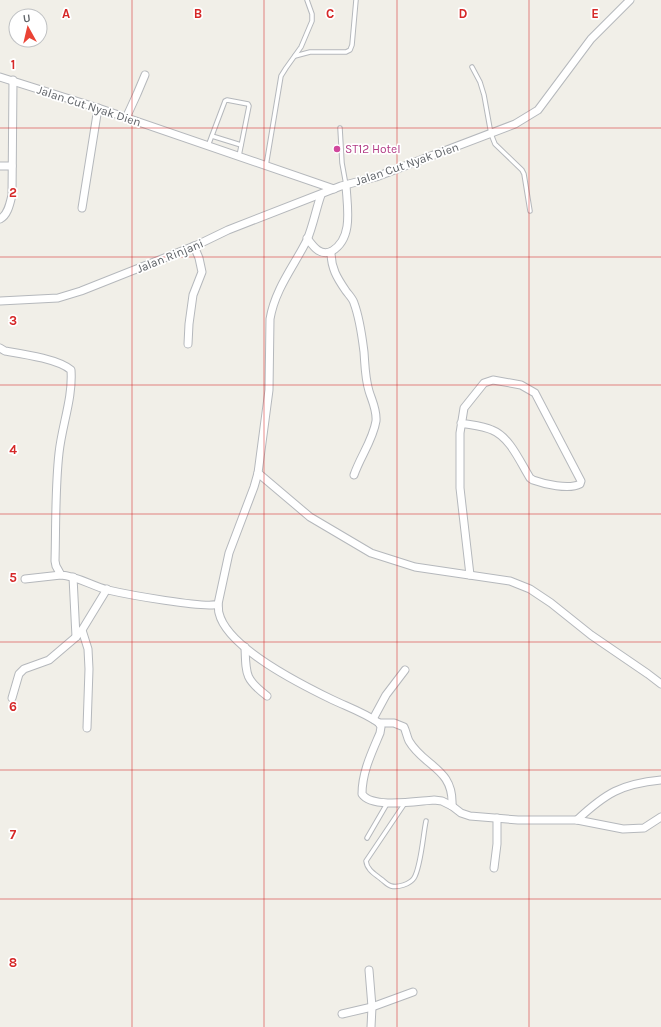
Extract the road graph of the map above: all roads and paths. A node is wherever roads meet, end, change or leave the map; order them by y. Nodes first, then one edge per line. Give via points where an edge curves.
1 (307, 0) edge
2 (356, 0) edge
3 (630, 0) edge
4 (295, 56) junction
5 (472, 67) dead end
6 (145, 75) dead end
7 (0, 77) edge
8 (13, 80) junction
9 (98, 108) junction
10 (126, 118) junction
11 (340, 128) dead end
12 (491, 134) junction
13 (212, 136) junction
14 (241, 145) junction
15 (208, 146) junction
16 (239, 156) junction
17 (0, 166) edge
18 (12, 166) junction
19 (266, 166) junction
20 (346, 184) junction
21 (334, 189) junction
22 (321, 195) junction
23 (82, 208) dead end
24 (530, 211) dead end
25 (0, 219) edge
26 (307, 238) junction
27 (194, 246) junction
28 (331, 252) junction
29 (0, 302) edge
30 (188, 344) dead end
31 (0, 348) edge
32 (461, 423) junction
33 (258, 472) junction
34 (354, 475) dead end
35 (61, 575) junction
36 (470, 575) junction
37 (73, 577) junction
38 (25, 579) dead end
39 (107, 589) junction
40 (218, 604) junction
41 (82, 630) junction
42 (76, 637) junction
43 (245, 647) junction
44 (405, 670) dead end
45 (661, 684) edge
46 (268, 696) dead end
47 (12, 698) dead end
48 (372, 719) junction
49 (379, 723) junction
50 (87, 728) dead end
51 (661, 780) edge
52 (388, 802) junction
53 (405, 802) junction
54 (452, 806) junction
55 (661, 817) edge
56 (497, 818) junction
57 (577, 820) junction
58 (426, 821) dead end
59 (367, 838) dead end
60 (494, 868) dead end
61 (369, 970) dead end
62 (413, 992) dead end
63 (372, 1007) junction
64 (342, 1014) dead end
65 (370, 1027) edge

1 - 4 lane via 312,21
2 - 4 lane via 350,50 310,52
3 - 12 street, Jalan Cut Nyak Dien via 591,39 538,110 515,124
4 - 19 lane via 281,76
5 - 12 lane via 484,95
6 - 10 street
7 - 8 street, Jalan Cut Nyak Dien
8 - 9 street, Jalan Cut Nyak Dien
8 - 18 street
9 - 10 street, Jalan Cut Nyak Dien
9 - 23 street
10 - 15 street, Jalan Cut Nyak Dien
11 - 20 lane
12 - 20 street, Jalan Cut Nyak Dien via 376,177
12 - 24 lane via 495,144 522,170
13 - 14 lane
13 - 14 lane via 225,101 247,104 249,106
13 - 15 lane
14 - 16 lane
15 - 16 street, Jalan Cut Nyak Dien
16 - 19 street, Jalan Cut Nyak Dien
17 - 18 street
18 - 25 street via 11,199 7,213
19 - 21 street, Jalan Cut Nyak Dien
20 - 21 street, Jalan Cut Nyak Dien
20 - 28 street via 347,229 343,240
21 - 22 street, Jalan Rinjani
22 - 26 street
22 - 27 street, Jalan Rinjani via 228,230
26 - 28 street via 322,253
26 - 33 street via 279,288 272,308 269,390
27 - 29 street, Jalan Rinjani via 58,298
27 - 30 street via 202,272 193,295 188,324
28 - 34 street via 333,270 356,309 364,353 365,376 376,410 376,421 370,440
31 - 35 street via 54,362 71,370 72,377 59,451 56,493 55,561
32 - 32 street via 464,408 484,383 493,380 521,385 535,393 579,474 580,484 565,486 533,480 499,433
32 - 36 street via 460,488
33 - 36 street via 310,517 371,553 415,567
33 - 40 street via 229,553
35 - 37 street
35 - 38 street
36 - 45 street via 510,581 530,589
37 - 39 street
37 - 42 street
39 - 40 street via 158,599 210,606
39 - 41 street
40 - 43 street via 224,623 233,637
41 - 42 street
41 - 50 street via 88,649 90,669
42 - 47 street via 49,660 24,669
43 - 46 street via 245,664 250,681
43 - 48 street via 285,674
44 - 48 street
48 - 49 street
49 - 52 street via 380,733 366,767 362,794 373,801
49 - 54 street via 394,722 404,727 409,741 446,777 453,797
51 - 57 street via 644,782 610,793
52 - 53 street
52 - 59 lane
53 - 54 street via 434,800
53 - 58 lane via 367,858 366,864 371,871 396,887 413,880
54 - 56 street via 470,816
55 - 57 street via 644,828 624,830
56 - 57 street
56 - 60 street
61 - 63 street
62 - 63 street
63 - 64 street
63 - 65 street

